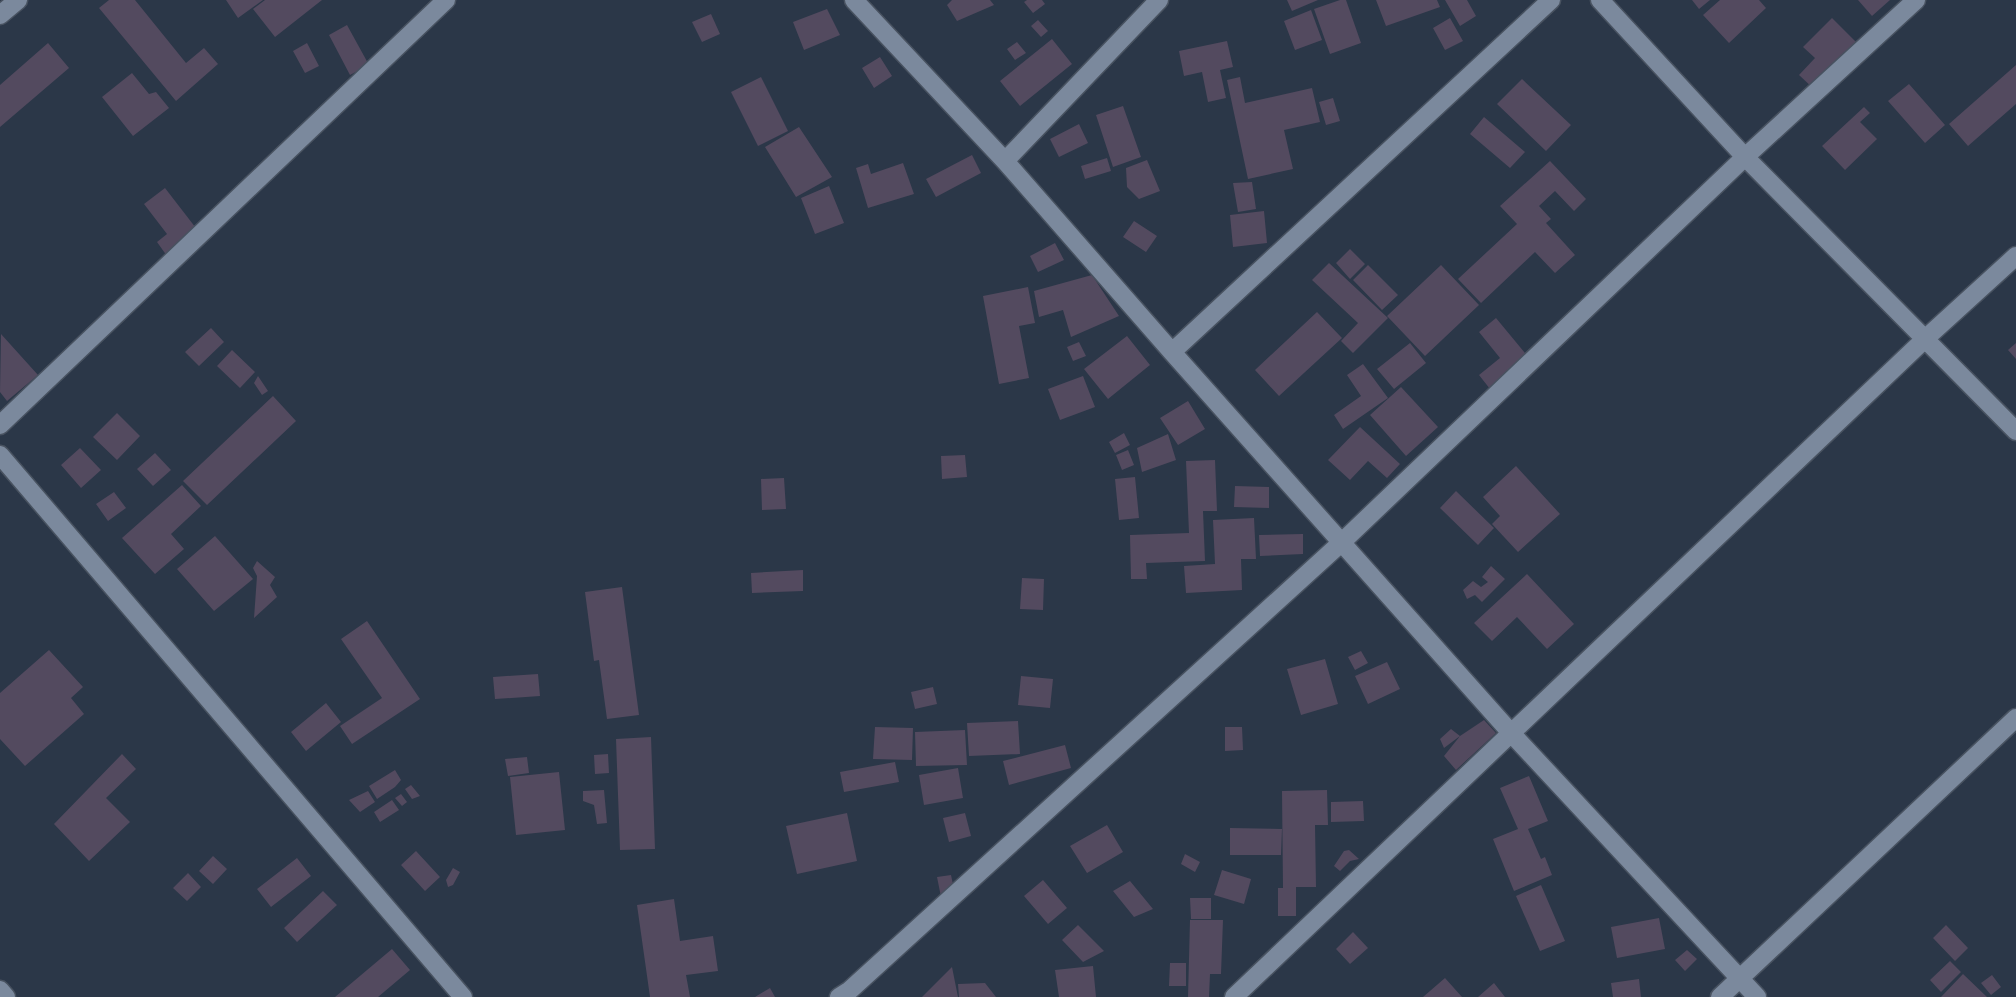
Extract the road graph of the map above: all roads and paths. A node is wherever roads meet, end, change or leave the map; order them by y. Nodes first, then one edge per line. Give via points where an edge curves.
1 (18, 0) edge
2 (446, 0) edge
3 (854, 0) edge
4 (1159, 0) edge
5 (1551, 0) edge
6 (1600, 0) edge
7 (1916, 0) edge
8 (0, 15) edge
9 (1745, 157) junction
10 (1005, 160) junction
11 (2016, 256) edge
12 (1926, 338) junction
13 (1172, 352) junction
14 (0, 425) edge
15 (2016, 431) edge
16 (0, 455) edge
17 (1342, 542) junction
18 (2016, 718) edge
19 (1512, 734) junction
20 (1740, 978) junction
21 (0, 990) edge
22 (6, 997) edge
23 (464, 997) edge
24 (839, 997) edge
25 (1234, 997) edge
26 (1720, 997) edge
27 (1757, 997) edge

1 - 8 street
2 - 14 street
3 - 10 street
4 - 10 street
5 - 13 street
6 - 9 street
7 - 9 street
9 - 12 street
9 - 17 street
10 - 13 street
11 - 12 street
12 - 15 street
12 - 19 street
13 - 17 street
16 - 23 street
17 - 19 street
17 - 24 street
18 - 20 street
19 - 20 street
19 - 25 street
20 - 26 street
20 - 27 street
21 - 22 street

